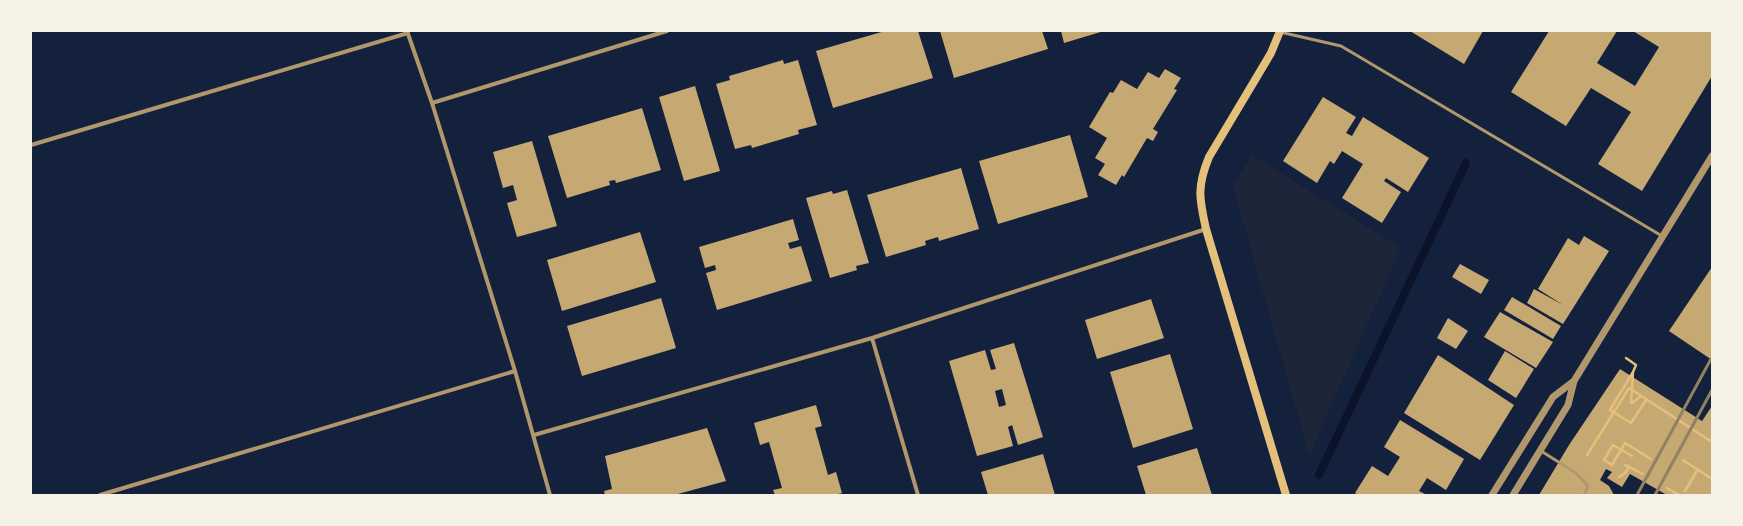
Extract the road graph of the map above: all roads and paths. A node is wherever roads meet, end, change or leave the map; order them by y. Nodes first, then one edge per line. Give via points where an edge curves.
1 (667, 31) edge
2 (408, 32) edge
3 (1280, 32) edge
4 (432, 103) junction
5 (31, 145) edge
6 (1712, 156) edge
7 (1206, 229) junction
8 (1663, 236) junction
9 (872, 338) junction
10 (1626, 358) dead end
11 (515, 371) junction
12 (1633, 372) junction
13 (1574, 381) junction
14 (1641, 396) junction
15 (1646, 399) junction
16 (534, 435) junction
17 (1712, 442) edge
18 (1541, 451) junction
19 (1586, 455) dead end
20 (1632, 456) dead end
21 (1651, 459) dead end
22 (1683, 460) dead end
23 (1625, 465) dead end
24 (1629, 467) junction
25 (1698, 469) junction
26 (1643, 474) dead end
27 (1619, 477) dead end
28 (1712, 479) edge
29 (1667, 488) dead end
30 (1685, 491) dead end
31 (100, 495) edge
32 (550, 495) edge
33 (918, 495) edge
34 (1286, 495) edge
35 (1492, 495) edge
36 (1513, 495) edge
37 (1584, 495) edge
38 (1679, 495) edge

1 - 4 street
2 - 4 street
2 - 5 street
3 - 7 main road via 1271,54 1217,142 1203,172 1200,202
3 - 8 lane via 1341,46
4 - 11 street
6 - 8 street
7 - 9 street
7 - 34 main road
8 - 13 street
9 - 16 street
9 - 33 street
10 - 12 path via 1636,365
11 - 16 street
11 - 31 street
12 - 14 path via 1631,404
12 - 15 path via 1610,410 1631,423
13 - 18 street via 1568,405
13 - 35 street via 1553,397
14 - 15 path
14 - 19 path via 1629,388
15 - 17 path
16 - 32 street
18 - 36 street
18 - 37 lane via 1576,473 1588,486
20 - 21 path via 1626,452 1619,448 1613,445 1604,460 1612,465 1621,450 1624,443
22 - 25 path
23 - 24 path
24 - 26 path
24 - 27 path
25 - 28 path
25 - 30 path
29 - 38 path

